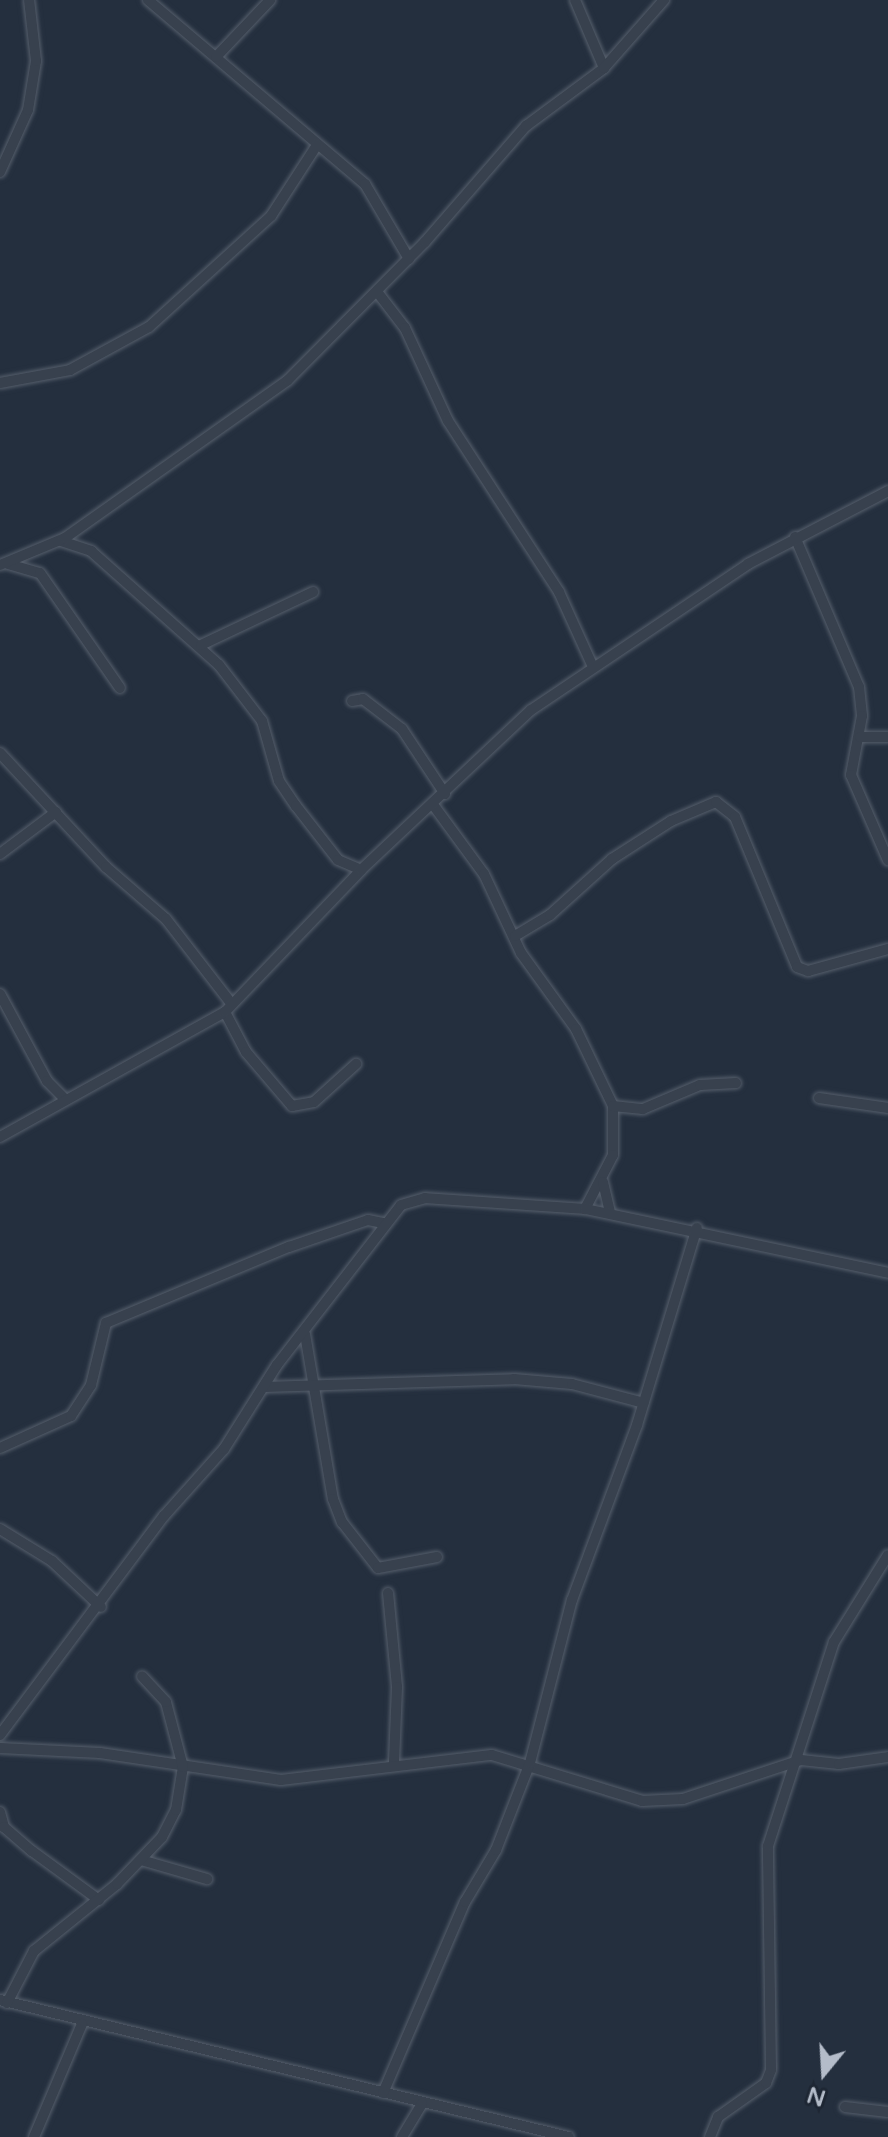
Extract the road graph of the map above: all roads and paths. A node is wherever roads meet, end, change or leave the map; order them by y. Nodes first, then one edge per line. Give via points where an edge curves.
1 (29, 0) edge
2 (148, 0) edge
3 (270, 0) edge
4 (575, 0) edge
5 (664, 0) edge
6 (216, 57) junction
7 (604, 68) junction
8 (317, 145) junction
9 (0, 172) edge
10 (409, 259) junction
11 (378, 293) junction
12 (0, 383) edge
13 (888, 491) edge
14 (795, 537) junction
15 (61, 541) junction
16 (2, 565) edge
17 (313, 592) dead end
18 (201, 645) junction
19 (593, 667) junction
20 (120, 688) dead end
21 (352, 701) dead end
22 (860, 737) junction
23 (888, 737) edge
24 (0, 753) edge
25 (445, 794) junction
26 (434, 806) junction
27 (56, 812) junction
28 (0, 854) edge
29 (888, 860) edge
30 (361, 870) junction
31 (515, 936) junction
32 (888, 949) edge
33 (0, 994) edge
34 (228, 1008) junction
35 (356, 1064) dead end
36 (736, 1083) dead end
37 (819, 1098) dead end
38 (65, 1099) junction
39 (613, 1106) junction
40 (888, 1108) edge
41 (0, 1137) edge
42 (603, 1182) junction
43 (585, 1209) junction
44 (610, 1213) junction
45 (384, 1223) junction
46 (697, 1228) junction
47 (888, 1273) edge
48 (305, 1334) junction
49 (319, 1385) junction
50 (264, 1387) junction
51 (644, 1403) junction
52 (0, 1448) edge
53 (0, 1529) edge
54 (888, 1555) edge
55 (437, 1557) dead end
56 (388, 1593) dead end
57 (101, 1607) junction
58 (142, 1676) dead end
59 (0, 1735) edge
60 (0, 1748) edge
61 (888, 1757) edge
62 (801, 1760) junction
63 (394, 1762) junction
64 (530, 1763) junction
65 (183, 1767) junction
66 (0, 1812) edge
67 (141, 1860) junction
68 (207, 1879) dead end
69 (99, 1900) junction
70 (4, 2002) edge
71 (82, 2024) junction
72 (383, 2093) junction
73 (422, 2104) junction
74 (845, 2107) dead end
75 (888, 2112) edge
76 (34, 2137) edge
77 (402, 2137) edge
78 (569, 2137) edge
79 (710, 2137) edge

1 - 9 street via 36,61 30,98
2 - 6 street
3 - 6 street
4 - 7 street
5 - 7 street
6 - 8 street
7 - 10 street via 526,126
8 - 10 street via 365,184
8 - 12 street via 271,216 149,327 70,370
10 - 11 street
11 - 15 street via 288,380
11 - 19 street via 405,328 448,421 559,592
13 - 14 street
14 - 19 street
14 - 22 street via 853,668 862,702
15 - 16 street
15 - 18 street via 91,551
16 - 20 street via 40,573
17 - 18 street
18 - 30 street via 262,721 279,781 296,806 338,860
19 - 25 street via 514,725
21 - 25 street via 363,699 402,729
22 - 23 street
22 - 29 street via 851,775
24 - 27 street
25 - 26 street
26 - 30 street
26 - 31 street via 484,874
27 - 28 street
27 - 34 street via 166,919
30 - 34 street
31 - 32 street via 550,915 612,859 686,812 716,802 735,817 797,967 808,971
31 - 39 street via 582,1039
33 - 38 street via 47,1081
34 - 35 street via 246,1052 292,1106 314,1102
34 - 38 street
36 - 39 street via 700,1085 643,1109
37 - 40 street
38 - 41 street
39 - 42 street via 617,1122
42 - 43 street
42 - 44 street
43 - 44 street
43 - 45 street via 425,1198 401,1205
44 - 46 street
45 - 48 street
45 - 52 street via 368,1220 289,1247 106,1323 91,1385 71,1416
46 - 47 street
46 - 51 street
48 - 49 street
48 - 50 street
49 - 50 street
49 - 51 street via 514,1379 572,1384
49 - 55 street via 333,1499 342,1522 378,1568
50 - 57 street via 224,1449 164,1516
51 - 64 street via 572,1600
53 - 57 street via 52,1561
54 - 62 street via 834,1642
56 - 63 street via 397,1687
57 - 59 street
58 - 65 street via 166,1702
60 - 65 street via 49,1747
61 - 62 street via 839,1764
62 - 64 street via 683,1799 642,1801
62 - 79 street via 768,1846 771,2070 766,2083 718,2117
63 - 64 street via 479,1754
63 - 65 street via 281,1780
64 - 72 street via 496,1850 465,1902
65 - 67 street via 176,1810
66 - 69 street via 4,1827
67 - 68 street
67 - 69 street
69 - 70 street via 34,1951
70 - 71 street
71 - 72 street
71 - 76 street
72 - 73 street
73 - 77 street
73 - 78 street
74 - 75 street

